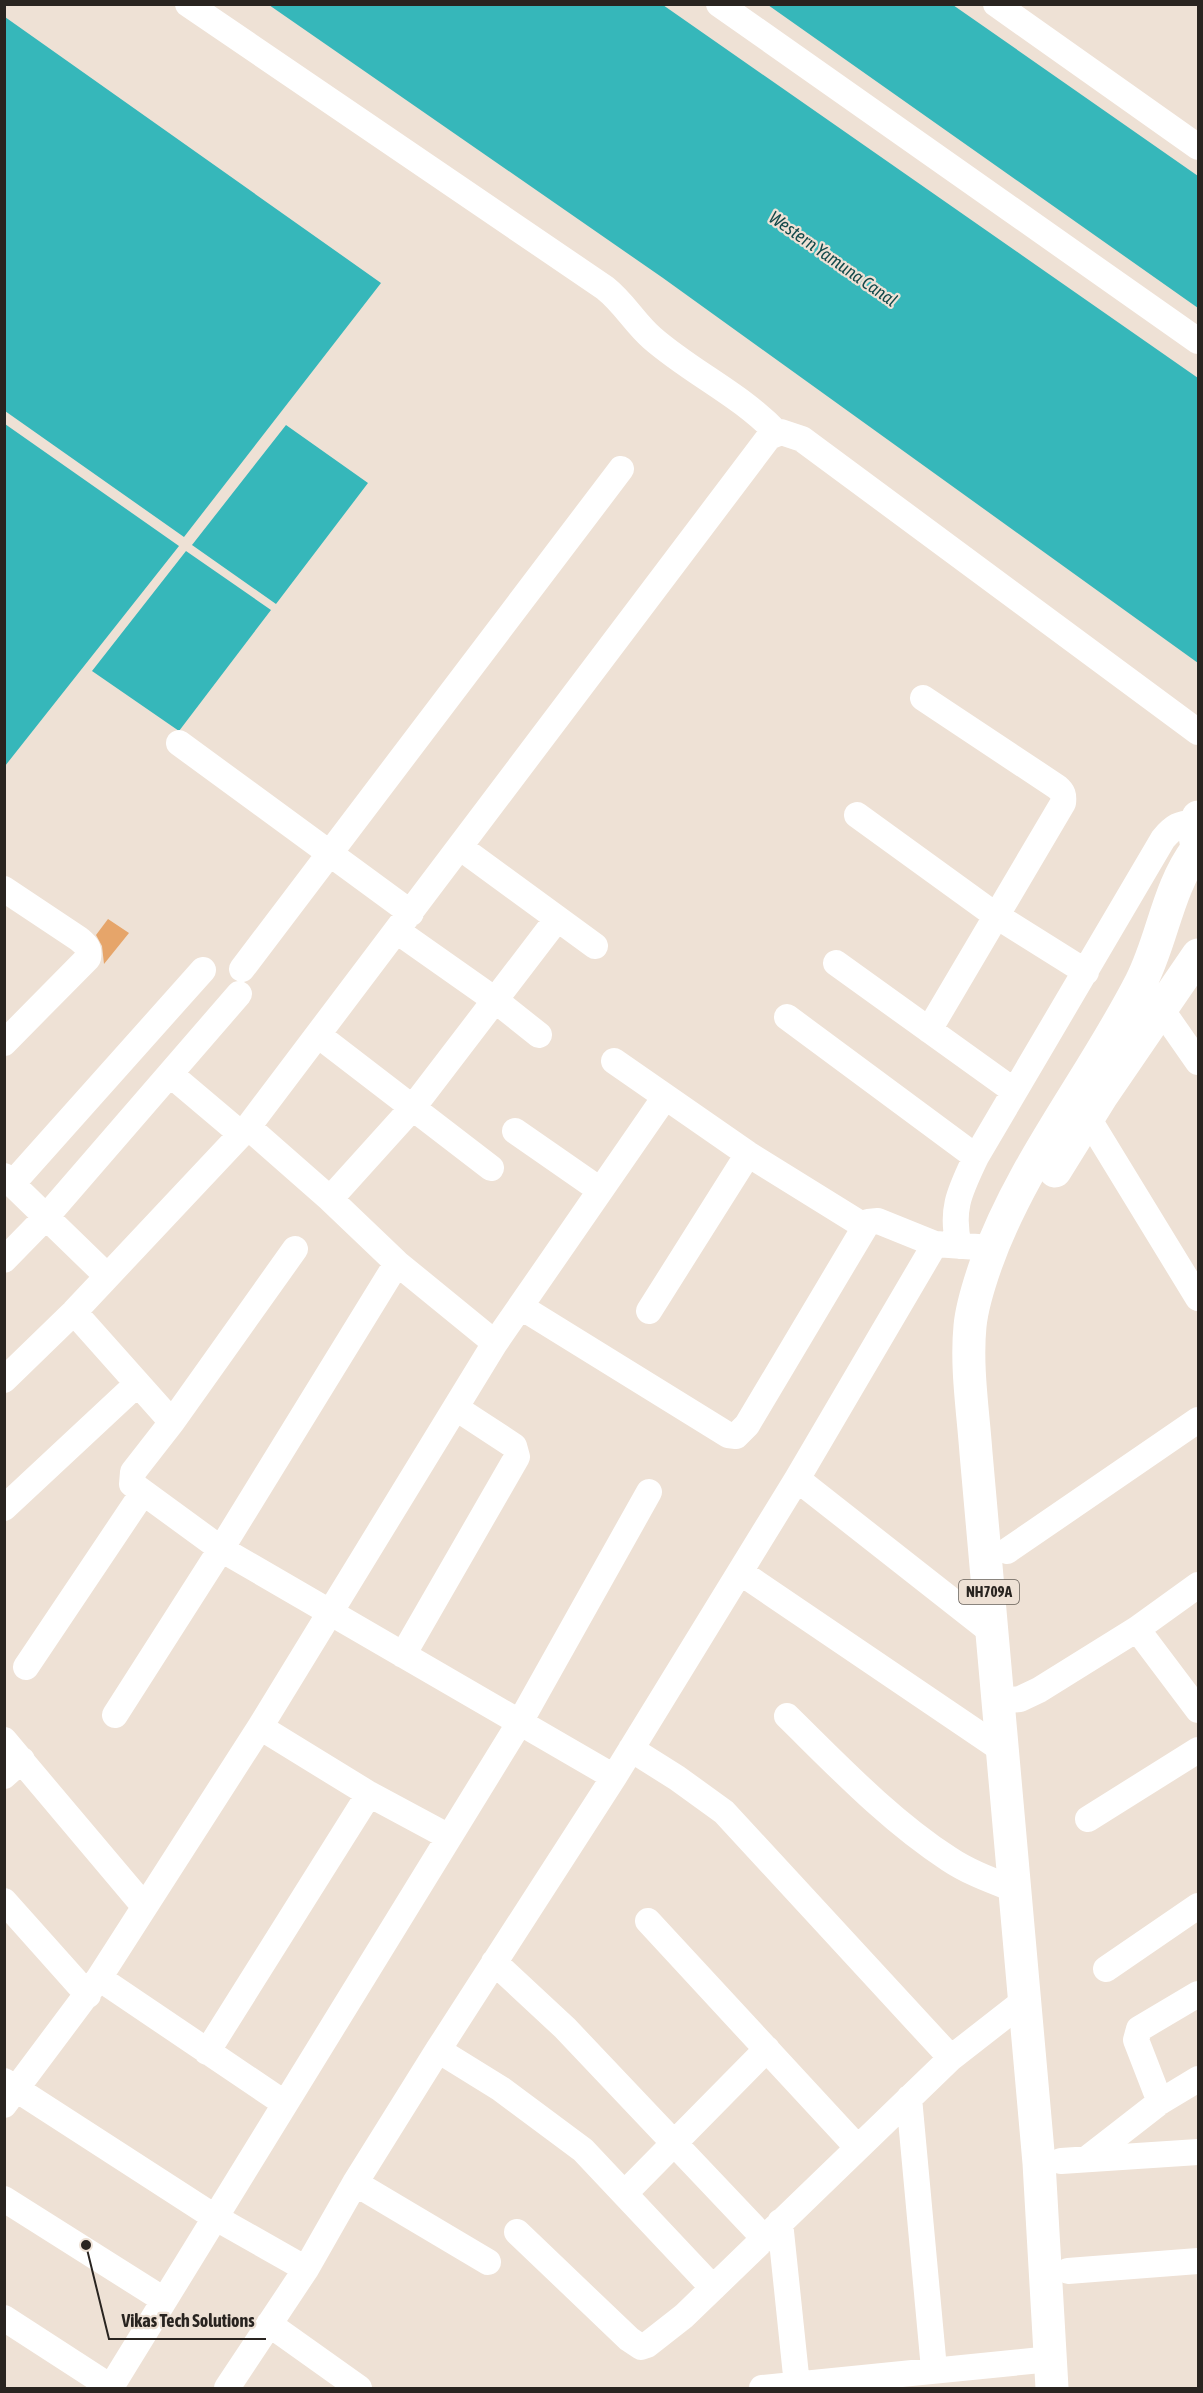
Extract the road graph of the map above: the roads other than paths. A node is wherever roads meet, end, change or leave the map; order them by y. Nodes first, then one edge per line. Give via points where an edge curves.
1 (188, 4) edge
2 (719, 4) edge
3 (996, 4) edge
4 (1198, 147) edge
5 (1198, 341) edge
6 (777, 433) junction
7 (621, 469) dead end
8 (923, 698) dead end
9 (1198, 732) edge
10 (179, 743) dead end
11 (857, 815) dead end
12 (1198, 836) edge
13 (461, 848) junction
14 (329, 853) junction
15 (7, 894) edge
16 (995, 915) junction
17 (557, 919) junction
18 (404, 922) junction
19 (595, 946) dead end
20 (1198, 956) edge
21 (836, 963) dead end
22 (203, 970) dead end
23 (1086, 972) junction
24 (495, 1000) junction
25 (1161, 1010) junction
26 (787, 1017) dead end
27 (929, 1030) junction
28 (318, 1035) junction
29 (539, 1035) dead end
30 (4, 1043) edge
31 (614, 1061) dead end
32 (1198, 1062) edge
33 (170, 1074) junction
34 (1014, 1091) junction
35 (665, 1097) junction
36 (414, 1106) junction
37 (1088, 1118) junction
38 (245, 1130) junction
39 (515, 1131) dead end
40 (748, 1154) junction
41 (976, 1157) junction
42 (491, 1168) dead end
43 (8, 1180) edge
44 (600, 1190) junction
45 (330, 1199) junction
46 (46, 1217) junction
47 (864, 1226) junction
48 (947, 1245) junction
49 (992, 1248) junction
50 (295, 1249) dead end
51 (4, 1260) edge
52 (397, 1263) junction
53 (107, 1276) junction
54 (1198, 1298) edge
55 (521, 1307) junction
56 (650, 1311) dead end
57 (74, 1312) junction
58 (495, 1343) junction
59 (4, 1380) edge
60 (137, 1384) junction
61 (456, 1408) junction
62 (1198, 1419) edge
63 (172, 1422) junction
64 (798, 1479) junction
65 (649, 1492) dead end
66 (142, 1494) junction
67 (4, 1508) edge
68 (221, 1549) junction
69 (1007, 1551) junction
70 (740, 1572) junction
71 (1198, 1585) edge
72 (330, 1614) junction
73 (1137, 1629) junction
74 (993, 1633) junction
75 (403, 1655) junction
76 (26, 1667) dead end
77 (1009, 1700) junction
78 (1198, 1710) edge
79 (115, 1715) dead end
80 (787, 1716) dead end
81 (520, 1722) junction
82 (260, 1727) junction
83 (4, 1740) edge
84 (631, 1749) junction
85 (1001, 1749) junction
86 (1198, 1750) edge
87 (13, 1768) edge
88 (614, 1777) junction
89 (369, 1794) junction
90 (1088, 1819) dead end
91 (449, 1837) junction
92 (1016, 1890) junction
93 (144, 1906) junction
94 (1198, 1906) edge
95 (8, 1910) edge
96 (648, 1921) dead end
97 (494, 1962) junction
98 (1106, 1969) dead end
99 (94, 1986) junction
100 (1198, 1994) edge
101 (1024, 2001) junction
102 (767, 2049) junction
103 (438, 2050) junction
104 (207, 2052) junction
105 (951, 2058) junction
106 (1198, 2079) edge
107 (8, 2092) edge
108 (909, 2098) junction
109 (1160, 2102) junction
110 (284, 2103) junction
111 (674, 2144) junction
112 (857, 2147) junction
113 (1198, 2152) edge
114 (1075, 2159) junction
115 (355, 2183) junction
116 (625, 2193) junction
117 (4, 2199) edge
118 (216, 2218) junction
119 (772, 2230) junction
120 (517, 2232) dead end
121 (1198, 2261) edge
122 (488, 2262) dead end
123 (306, 2269) junction
124 (1068, 2271) junction
125 (713, 2288) junction
126 (164, 2300) junction
127 (4, 2318) edge
128 (269, 2324) junction
129 (934, 2369) junction
130 (1052, 2374) edge
131 (797, 2385) junction
132 (112, 2388) edge
133 (227, 2388) edge
134 (359, 2388) edge
135 (762, 2388) edge
136 (1075, 2388) edge

1 - 6 street via 604,288 620,300 652,338 746,404
2 - 5 street
3 - 4 street
6 - 9 street via 802,439
6 - 13 street via 759,447
7 - 14 street
8 - 16 street via 1063,792 1063,803
10 - 14 street
11 - 16 street
12 - 23 street via 1183,822 1172,828
12 - 49 highway, NH709A via 1142,981 1024,1180
13 - 17 street
13 - 18 street
14 - 18 street
14 - 33 street
15 - 30 street via 79,939 89,953
16 - 23 street
16 - 27 street
17 - 19 street
17 - 24 street
18 - 24 street
18 - 28 street
20 - 25 highway, NH709A
21 - 27 street
22 - 43 street
23 - 34 street
24 - 29 street
24 - 36 street
25 - 32 street
25 - 37 highway, NH709A
26 - 41 street
27 - 34 street
28 - 36 street
28 - 38 street
31 - 35 street
33 - 38 street
33 - 46 street
34 - 41 street
35 - 40 street
35 - 44 street
36 - 42 street
36 - 45 street
37 - 54 street
37 - 69 highway, NH709A via 1023,1230 992,1328
38 - 45 street
38 - 53 street
39 - 44 street
40 - 47 street
40 - 56 street
41 - 48 street via 958,1195
43 - 46 street
44 - 55 street
45 - 52 street
46 - 51 street
46 - 53 street
47 - 48 street via 878,1221
47 - 55 street via 747,1425 736,1436 728,1435
48 - 49 street
48 - 64 street
49 - 74 highway, NH709A via 970,1325 969,1354
50 - 63 street
52 - 58 street
52 - 68 street
53 - 57 street
55 - 58 street
57 - 59 street
57 - 60 street
58 - 61 street
60 - 63 street
60 - 67 street
61 - 72 street
61 - 75 street via 513,1446 518,1457
62 - 69 street
63 - 66 street via 130,1481
64 - 70 street
64 - 74 street
65 - 81 street
66 - 68 street
66 - 76 street
68 - 72 street
68 - 79 street
69 - 77 highway, NH709A
70 - 84 street
70 - 85 street
71 - 73 street
72 - 75 street
72 - 82 street
73 - 77 street via 1039,1690
73 - 78 street
74 - 77 highway, NH709A
75 - 81 street
77 - 85 highway, NH709A
77 - 114 highway, NH709A
80 - 92 street via 867,1793 928,1844 971,1872
81 - 88 street
81 - 91 street
82 - 89 street
82 - 93 street
83 - 87 street
84 - 88 street
84 - 105 street via 724,1812
85 - 92 highway, NH709A
86 - 90 street
87 - 93 street
88 - 97 street
89 - 91 street
89 - 104 street
91 - 110 street
92 - 101 highway, NH709A
93 - 99 street
94 - 98 street
95 - 99 street
96 - 102 street
97 - 103 street
97 - 111 street via 565,2028
99 - 104 street
99 - 107 street
100 - 109 street via 1138,2031 1136,2040
101 - 105 street
101 - 130 highway, NH709A
102 - 111 street
102 - 112 street
103 - 115 street
103 - 116 street via 555,2127
104 - 110 street
105 - 108 street
106 - 109 street
107 - 118 street
108 - 112 street
108 - 129 street
109 - 114 street
110 - 118 street
111 - 116 street
111 - 119 street
112 - 119 street
113 - 114 street
114 - 124 highway, NH709A
115 - 122 street
115 - 123 street
116 - 125 street
117 - 126 street
118 - 123 street
118 - 126 street
119 - 125 street
119 - 131 street
120 - 125 street via 618,2330 641,2347 652,2342
121 - 124 street
123 - 128 street
124 - 136 highway, NH709A
126 - 132 street
127 - 132 street
128 - 133 street
128 - 134 street
129 - 130 street
129 - 131 street
131 - 135 street

